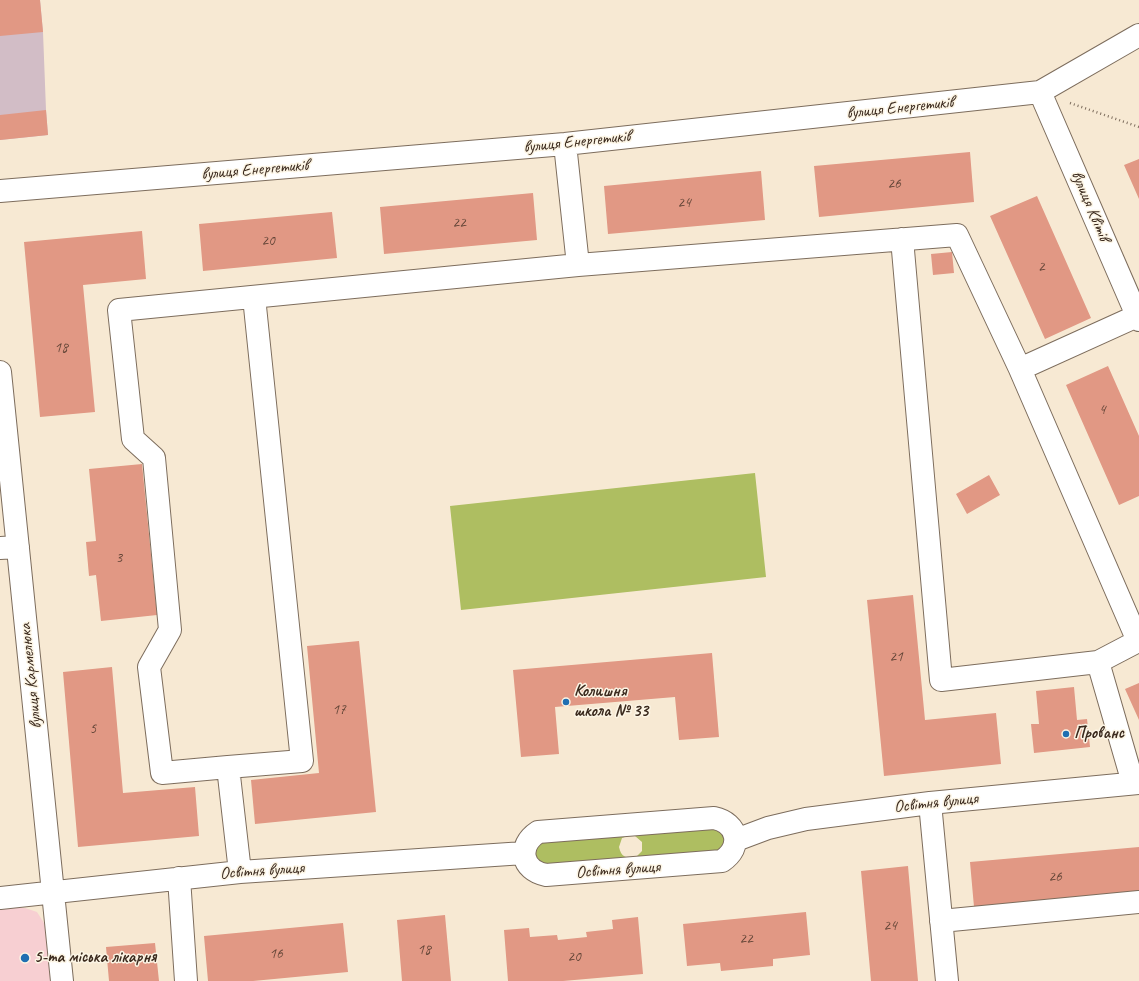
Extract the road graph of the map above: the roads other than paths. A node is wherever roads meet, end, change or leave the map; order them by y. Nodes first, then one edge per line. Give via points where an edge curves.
1 (1139, 35) edge
2 (1040, 92) junction
3 (565, 144) junction
4 (0, 191) edge
5 (902, 239) junction
6 (578, 265) junction
7 (254, 297) junction
8 (1138, 318) edge
9 (1020, 369) junction
10 (0, 372) edge
11 (9, 547) edge
12 (1098, 662) junction
13 (228, 767) junction
14 (1136, 783) edge
15 (930, 803) junction
16 (736, 840) junction
17 (524, 853) junction
18 (240, 872) junction
19 (178, 878) junction
20 (54, 892) junction
21 (0, 898) edge
22 (1139, 902) edge
23 (941, 921) junction
24 (62, 981) edge
25 (186, 981) edge
26 (947, 981) edge

1 - 2 street, вулиця Енергетиків
2 - 3 street, вулиця Енергетиків
2 - 8 street, вулиця Квітів
3 - 4 street, вулиця Енергетиків
3 - 6 street
5 - 6 street
5 - 9 street via 957,235
5 - 12 street via 941,680
6 - 7 street
7 - 13 street via 302,761
7 - 13 street via 119,310 133,438 154,458 170,630 149,667 162,774
8 - 9 street
9 - 12 street via 1138,642
10 - 11 street, вулиця Кармелюка
11 - 20 street, вулиця Кармелюка
12 - 14 street
13 - 18 street
14 - 15 street, Освітня вулиця
15 - 16 street, Освітня вулиця via 806,819 768,828
15 - 23 street
16 - 17 street via 729,824 714,818 538,832 526,844
16 - 17 street, Освітня вулиця via 734,849 722,861 546,875 538,874 531,869
17 - 18 street, Освітня вулиця
18 - 19 street, Освітня вулиця
19 - 20 street, Освітня вулиця
19 - 25 street
20 - 21 street, Освітня вулиця
20 - 24 street, вулиця Кармелюка
22 - 23 street
23 - 26 street

